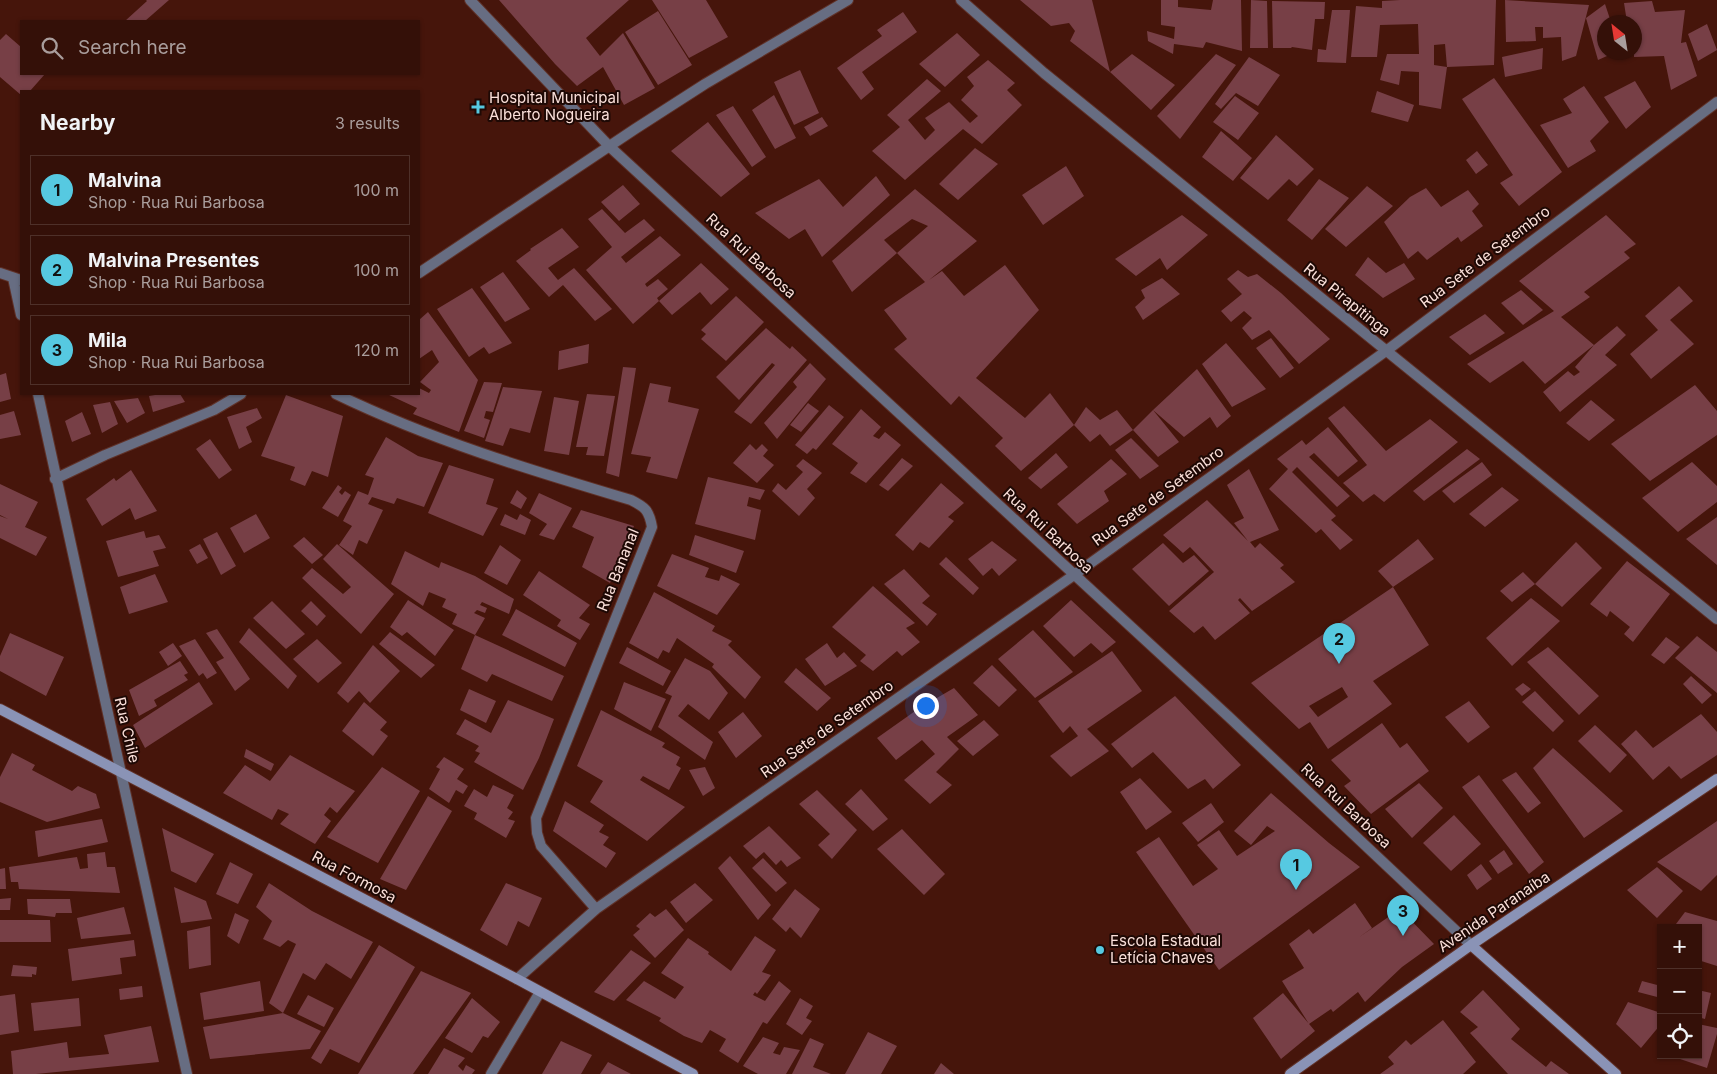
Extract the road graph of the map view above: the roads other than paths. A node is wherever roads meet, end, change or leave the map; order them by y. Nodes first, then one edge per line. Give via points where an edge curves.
1 (470, 0) edge
2 (848, 0) edge
3 (961, 0) edge
4 (1717, 102) edge
5 (609, 146) junction
6 (420, 272) edge
7 (0, 273) edge
8 (17, 279) edge
9 (20, 307) edge
10 (1386, 351) junction
11 (38, 395) edge
12 (239, 395) edge
13 (338, 395) edge
14 (55, 479) junction
15 (1074, 575) junction
16 (1717, 619) edge
17 (0, 709) edge
18 (122, 773) junction
19 (1717, 779) edge
20 (596, 909) junction
21 (1471, 945) junction
22 (517, 979) junction
23 (540, 992) junction
24 (187, 1074) edge
25 (492, 1074) edge
26 (693, 1074) edge
27 (1290, 1074) edge
28 (1616, 1074) edge

1 - 5 street, Rua Rui Barbosa
2 - 5 street via 705,84
3 - 10 street, Rua Pirapitinga via 1044,73
4 - 10 street, Rua Sete de Setembro
5 - 6 street
5 - 15 street, Rua Rui Barbosa
7 - 8 street
8 - 9 street
10 - 15 street, Rua Sete de Setembro
10 - 16 street, Rua Pirapitinga
11 - 14 street, Rua Chile
12 - 14 street via 214,410
13 - 20 street, Rua Bananal via 417,429 522,468 630,500 642,505 650,514 652,527 536,818 541,846
14 - 18 street, Rua Chile
15 - 20 street, Rua Sete de Setembro
15 - 21 street, Rua Rui Barbosa
17 - 18 street, Rua Formosa
18 - 22 street, Rua Formosa
18 - 24 street, Rua Chile
19 - 21 street, Avenida Paranaíba
20 - 22 street, Rua Sete de Setembro
21 - 27 street, Avenida Paranaíba
21 - 28 street, Rua Rui Barbosa
22 - 23 street, Rua Formosa
23 - 25 street
23 - 26 street, Rua Formosa

